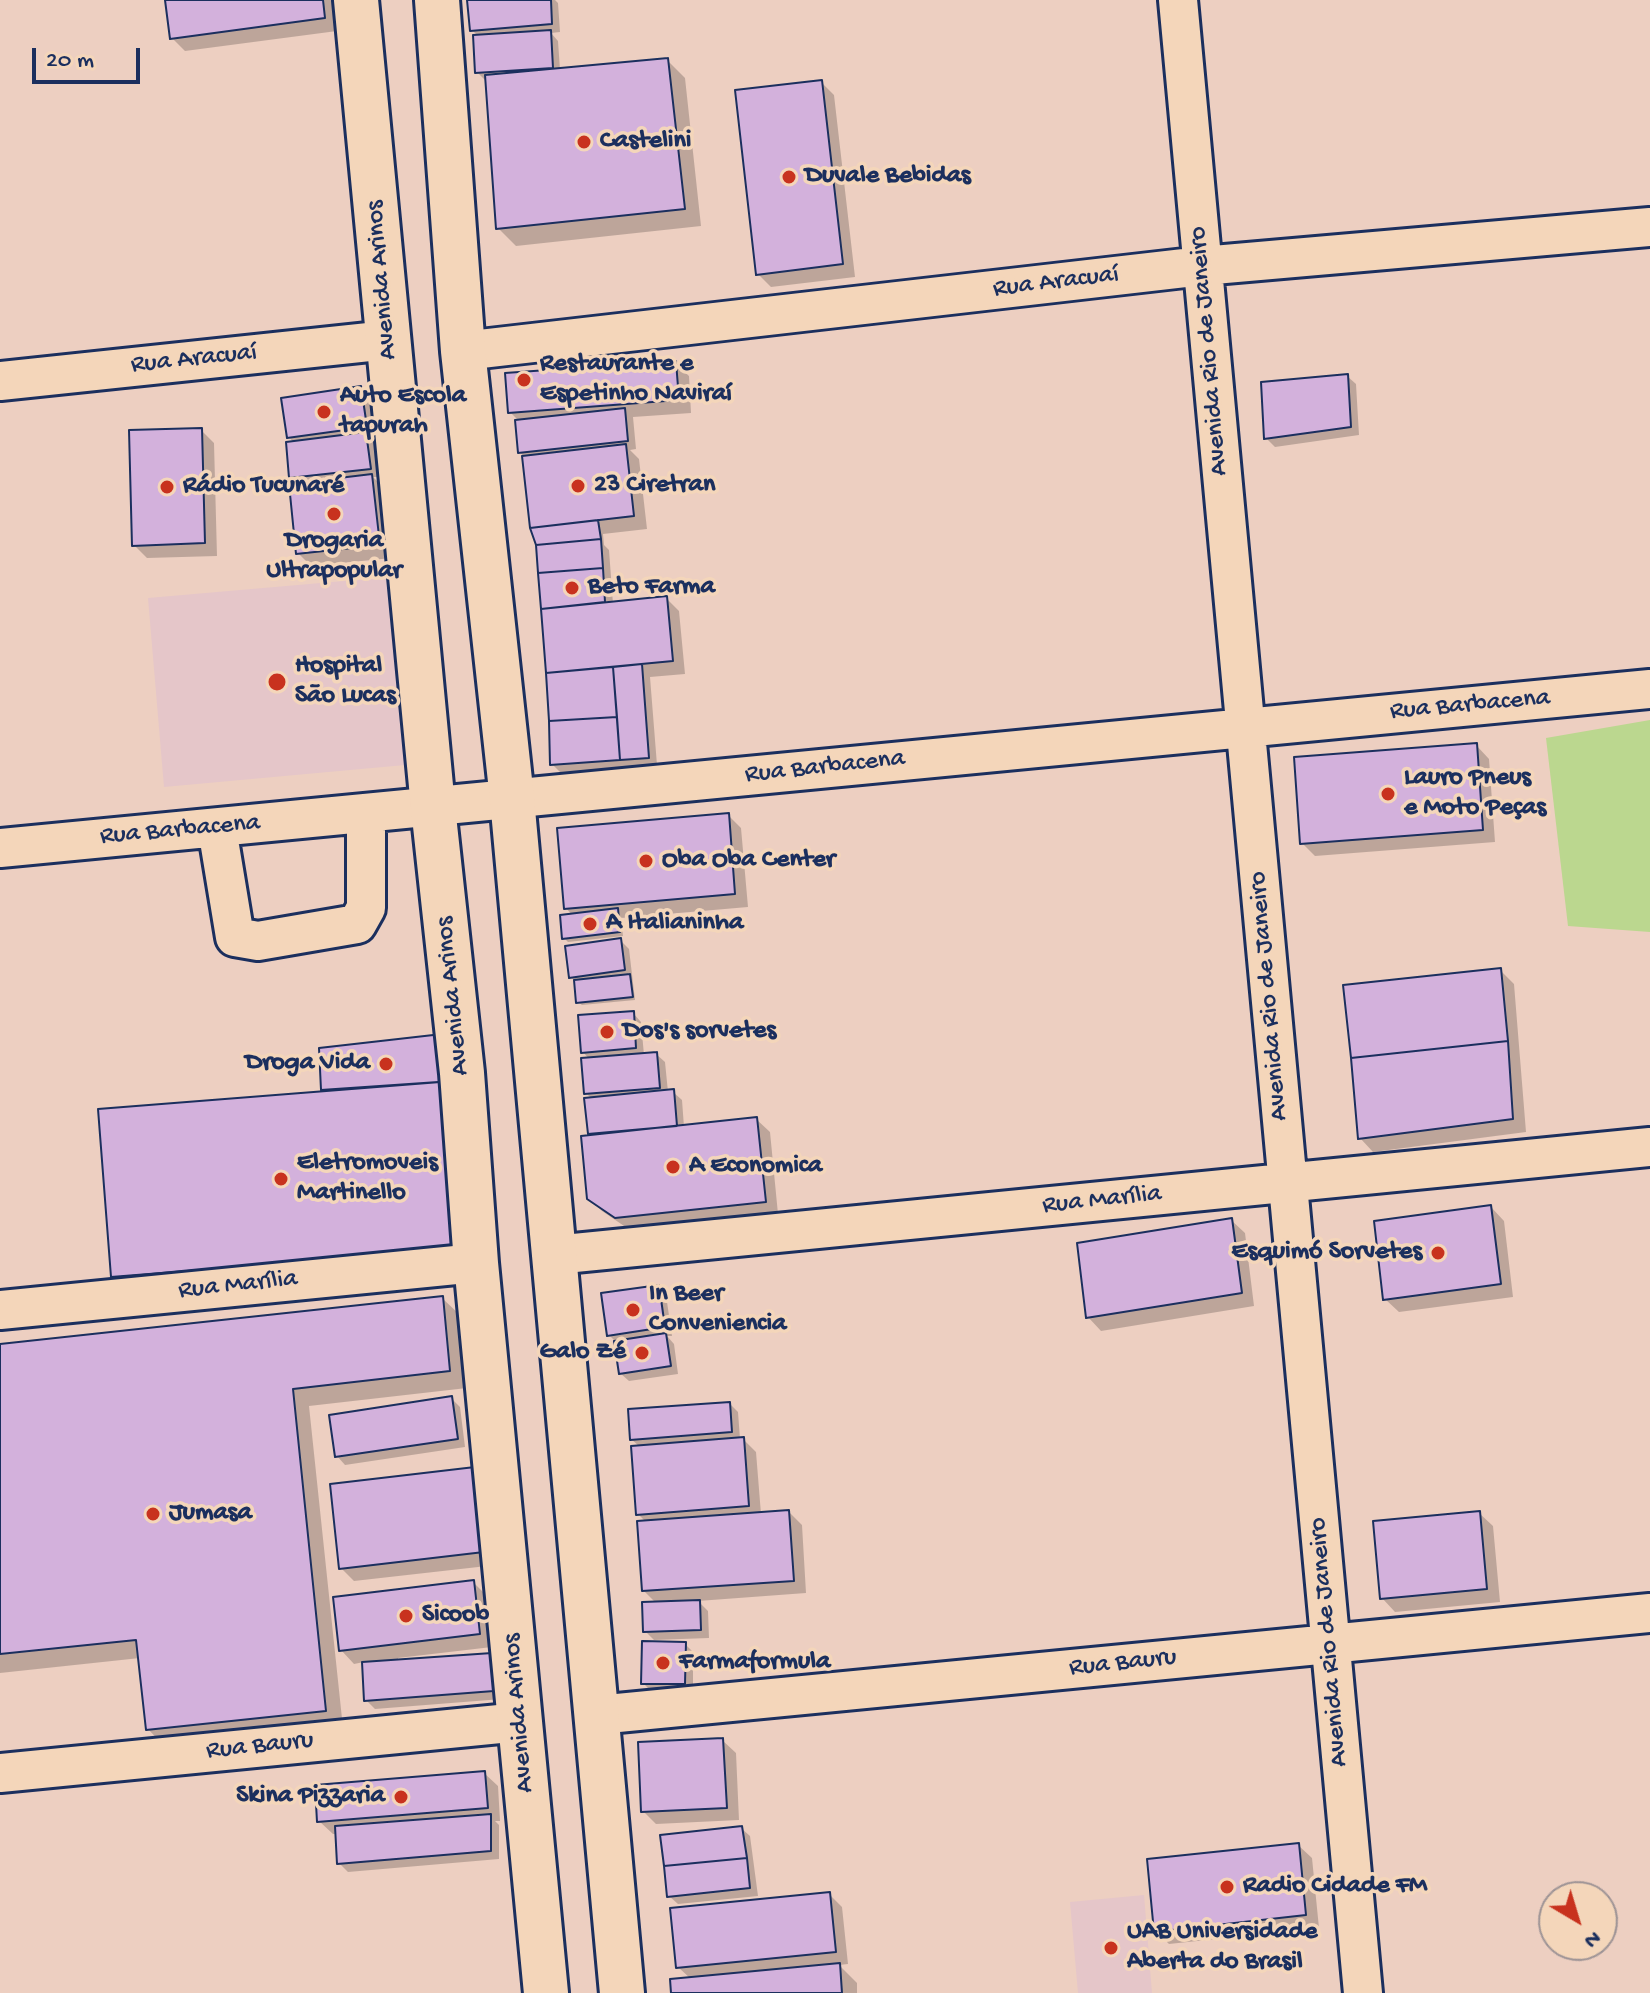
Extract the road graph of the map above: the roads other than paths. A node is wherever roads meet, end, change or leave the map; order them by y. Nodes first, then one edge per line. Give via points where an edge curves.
1 (356, 0) edge
2 (437, 0) edge
3 (1178, 0) edge
4 (1650, 227) edge
5 (1202, 266) junction
6 (388, 340) junction
7 (463, 351) junction
8 (0, 381) edge
9 (1650, 689) edge
10 (1245, 728) junction
11 (512, 799) junction
12 (433, 807) junction
13 (366, 813) junction
14 (217, 828) junction
15 (0, 848) edge
16 (1650, 1147) edge
17 (1288, 1183) junction
18 (554, 1255) junction
19 (476, 1263) junction
20 (0, 1310) edge
21 (1650, 1613) edge
22 (1330, 1643) junction
23 (597, 1715) junction
24 (520, 1722) junction
25 (0, 1773) edge
26 (546, 1993) edge
27 (622, 1993) edge
28 (1363, 1993) edge

1 - 6 main road, Avenida Arinos
2 - 7 main road
3 - 5 street, Avenida Rio de Janeiro
4 - 5 street, Rua Aracuaí
5 - 7 street, Rua Aracuaí
5 - 10 street, Avenida Rio de Janeiro
6 - 8 street, Rua Aracuaí
6 - 12 main road, Avenida Arinos
7 - 11 main road
9 - 10 street, Rua Barbacena
10 - 11 street, Rua Barbacena
10 - 17 street, Avenida Rio de Janeiro
11 - 12 street, Rua Barbacena
11 - 18 main road
12 - 13 street, Rua Barbacena
12 - 19 main road, Avenida Arinos via 461,1060
13 - 14 street, Rua Barbacena
13 - 14 street via 366,908 357,924 258,941 235,937
14 - 15 street, Rua Barbacena
16 - 17 street, Rua Marília
17 - 18 street, Rua Marília
17 - 22 street, Avenida Rio de Janeiro
18 - 23 main road
19 - 20 street, Rua Marília
19 - 24 main road, Avenida Arinos
21 - 22 street, Rua Bauru
22 - 23 street, Rua Bauru
22 - 28 street, Avenida Rio de Janeiro
23 - 27 main road
24 - 25 street, Rua Bauru
24 - 26 main road, Avenida Arinos

